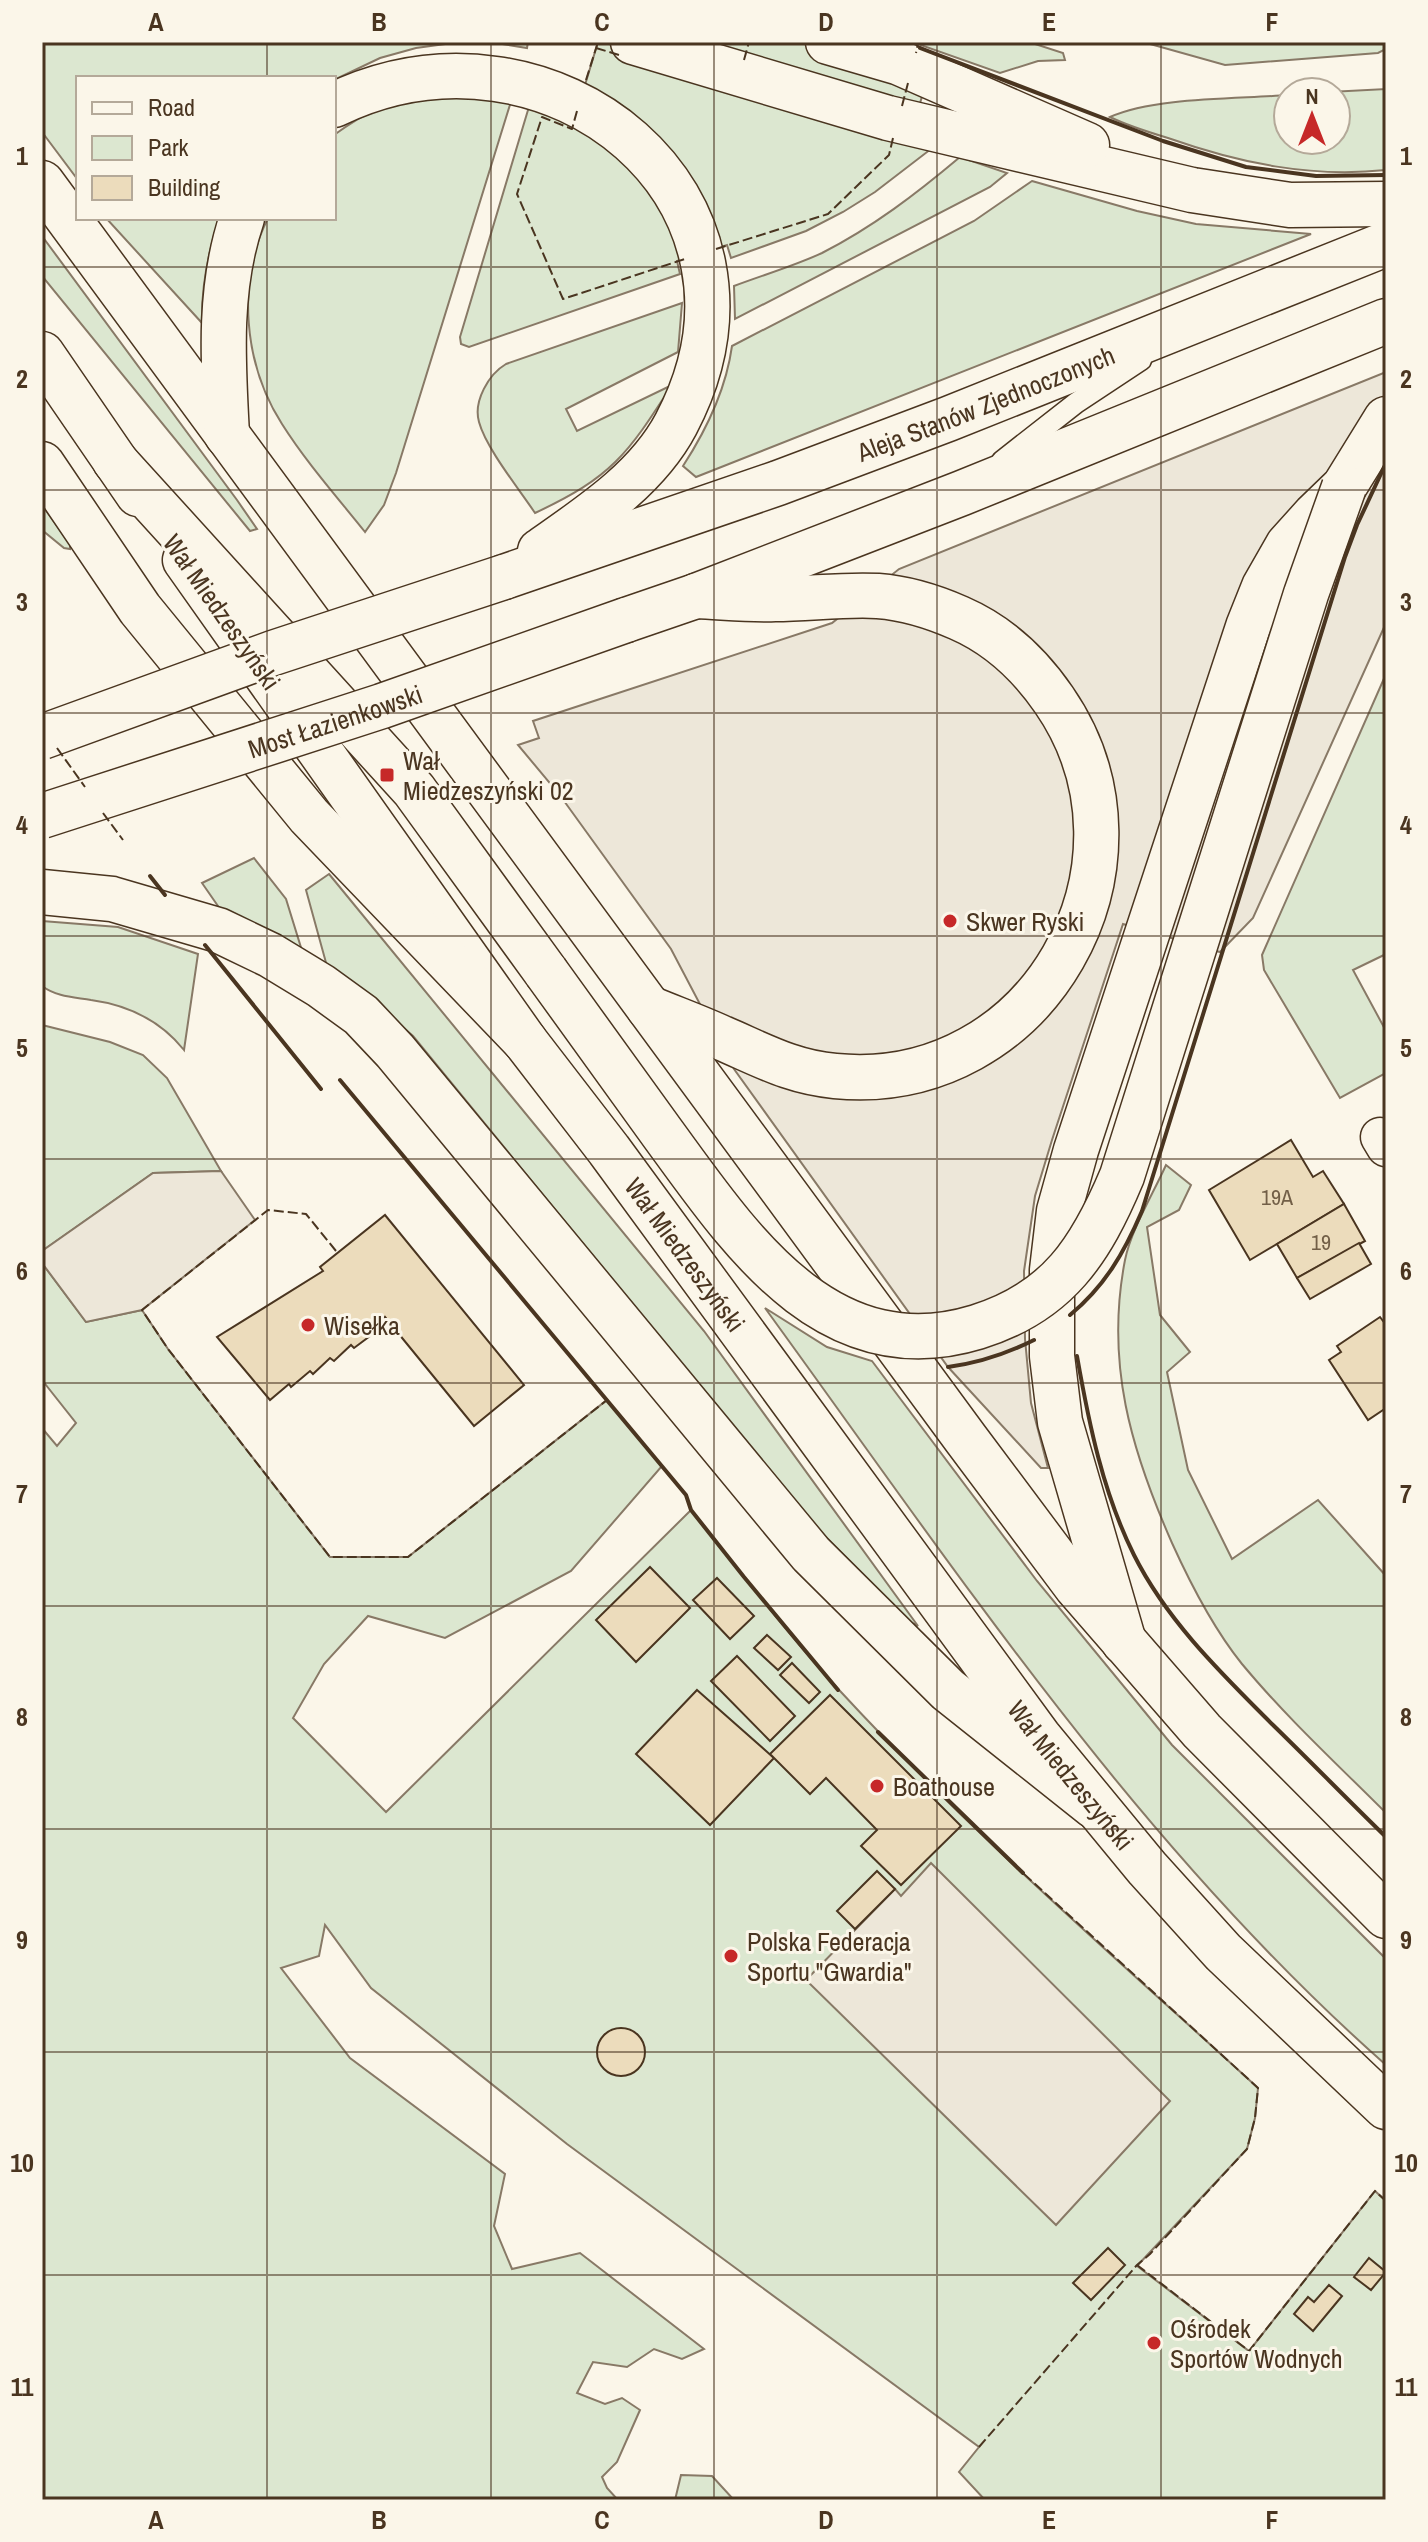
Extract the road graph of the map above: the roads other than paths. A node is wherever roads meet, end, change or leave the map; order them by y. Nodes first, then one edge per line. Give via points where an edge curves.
1 (633, 42) edge
2 (828, 42) edge
3 (336, 104) edge
4 (42, 183) edge
5 (1192, 190) junction
6 (1386, 204) edge
7 (241, 220) edge
8 (1386, 244) edge
9 (1215, 311) junction
10 (1386, 321) edge
11 (42, 354) edge
12 (1386, 419) edge
13 (227, 435) junction
14 (115, 461) junction
15 (42, 464) edge
16 (1344, 487) junction
17 (962, 493) junction
18 (574, 541) junction
19 (696, 596) junction
20 (42, 737) edge
21 (42, 816) edge
22 (42, 892) edge
23 (649, 1008) junction
24 (525, 1041) junction
25 (1124, 1642) junction
26 (1094, 1806) junction
27 (1386, 1916) edge
28 (1386, 2107) edge

1 - 5 main road via 888,118
2 - 5 main road via 900,63
3 - 18 main road via 388,78 426,69 495,67 525,73 556,83 615,117 640,139 674,184 698,238 705,270 706,332 695,384 657,453
4 - 13 main road
5 - 6 main road via 1290,205
7 - 13 main road via 226,278
8 - 9 main road, Aleja Stanów Zjednoczonych
9 - 17 lane via 1076,403
9 - 18 main road, Aleja Stanów Zjednoczonych via 778,483
10 - 17 main road
11 - 14 main road, Wał Miedzeszyński
12 - 16 main road
13 - 23 main road
14 - 16 main road, bridge via 414,790 732,1228 771,1270 839,1318 893,1334 930,1336 1000,1320 1029,1305 1083,1255 1106,1214
14 - 24 main road, Wał Miedzeszyński
15 - 24 main road via 140,609 309,816
16 - 25 main road via 1288,545 1248,627 1059,1211 1052,1270 1052,1356 1060,1422
17 - 19 main road
18 - 20 main road, bridge via 504,577
19 - 21 main road, Most Łazienkowski, bridge via 382,706
19 - 23 main road via 879,596 922,604 960,619 1010,650 1041,682 1081,749 1091,782 1097,853 1087,903 1066,954 1043,988 1017,1016 974,1048 913,1070 873,1076 798,1070
22 - 26 main road via 112,899 218,930 270,955 361,1015 811,1554 948,1690
23 - 25 main road via 1076,1586
24 - 26 main road, Wał Miedzeszyński
25 - 27 main road via 1202,1731
26 - 28 main road, Wał Miedzeszyński via 1223,1952

